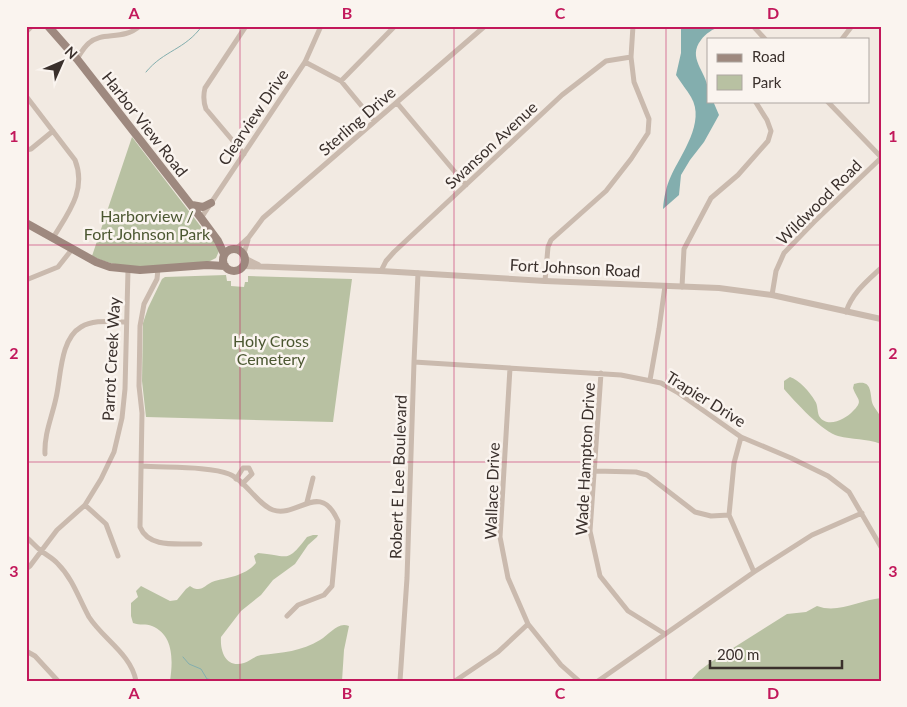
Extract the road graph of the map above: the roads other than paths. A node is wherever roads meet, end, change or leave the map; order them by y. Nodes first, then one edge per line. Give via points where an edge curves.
1 (32, 26) edge
2 (48, 26) edge
3 (140, 26) edge
4 (246, 26) edge
5 (321, 26) edge
6 (395, 26) edge
7 (485, 26) edge
8 (633, 26) edge
9 (753, 26) edge
10 (852, 26) edge
11 (26, 32) edge
12 (764, 38) edge
13 (843, 38) edge
14 (631, 56) junction
15 (77, 59) junction
16 (305, 62) junction
17 (341, 81) junction
18 (26, 96) edge
19 (756, 102) edge
20 (828, 102) edge
21 (397, 103) junction
22 (374, 121) junction
23 (53, 132) junction
24 (26, 150) edge
25 (244, 154) junction
26 (881, 158) edge
27 (466, 185) junction
28 (210, 203) junction
29 (191, 205) junction
30 (201, 218) junction
31 (26, 223) edge
32 (249, 237) junction
33 (53, 238) junction
34 (218, 241) junction
35 (73, 248) junction
36 (234, 249) junction
37 (224, 256) junction
38 (245, 260) junction
39 (207, 265) junction
40 (225, 266) junction
41 (881, 268) edge
42 (158, 269) junction
43 (128, 270) junction
44 (381, 271) junction
45 (418, 273) junction
46 (26, 280) edge
47 (545, 281) junction
48 (665, 286) junction
49 (682, 287) junction
50 (772, 295) junction
51 (846, 312) junction
52 (881, 320) edge
53 (126, 322) junction
54 (414, 362) junction
55 (510, 368) junction
56 (601, 373) junction
57 (650, 380) junction
58 (741, 436) junction
59 (46, 454) dead end
60 (141, 466) junction
61 (595, 471) junction
62 (312, 478) dead end
63 (236, 479) junction
64 (242, 484) junction
65 (307, 502) junction
66 (84, 505) junction
67 (862, 513) junction
68 (729, 515) junction
69 (26, 537) edge
70 (200, 544) dead end
71 (881, 547) edge
72 (42, 551) junction
73 (118, 556) dead end
74 (26, 569) edge
75 (754, 572) junction
76 (287, 616) dead end
77 (528, 624) junction
78 (665, 634) junction
79 (26, 651) edge
80 (58, 681) edge
81 (136, 681) edge
82 (400, 681) edge
83 (455, 681) edge
84 (578, 681) edge
85 (598, 681) edge

1 - 11 street
2 - 15 main road, Harbor View Road
3 - 15 street via 125,35 100,37 89,42
4 - 25 street via 203,96 206,109
5 - 16 street, Clearview Drive
6 - 17 street
7 - 21 street, Sterling Drive
8 - 14 street
9 - 12 street
10 - 13 street
14 - 27 street, Swanson Avenue via 606,61 562,95
14 - 47 street via 634,82 649,119 648,133 606,191 551,240
15 - 29 main road, Harbor View Road
16 - 17 street
16 - 25 street, Clearview Drive
17 - 22 street
18 - 23 street
19 - 49 street via 771,131 768,141 712,198 684,249
20 - 26 street
21 - 22 street, Sterling Drive
21 - 27 street
22 - 32 street, Sterling Drive via 263,218
23 - 24 street
23 - 33 street via 75,160 80,182 79,191
25 - 28 street, Clearview Drive
26 - 50 street, Wildwood Road via 784,252 776,271
27 - 44 street, Swanson Avenue via 390,256
28 - 29 main road via 204,207
28 - 30 street, Clearview Drive
29 - 30 main road, Harbor View Road
30 - 34 main road, Harbor View Road
31 - 33 main road
32 - 36 street, Sterling Drive
32 - 38 street, Sterling Drive
33 - 35 main road
34 - 36 main road, Harbor View Road
34 - 37 main road, Harbor View Road
35 - 43 main road via 103,265
35 - 46 street via 58,267
36 - 37 main road
36 - 38 main road
37 - 39 main road
37 - 40 main road
38 - 40 main road via 240,270 229,270
38 - 44 street, Fort Johnson Road via 264,267
39 - 40 main road
39 - 42 main road
41 - 51 street via 860,288
42 - 43 main road
42 - 60 street via 157,280 144,304 140,326
43 - 53 street, Parrot Creek Way
44 - 45 street, Fort Johnson Road
45 - 47 street, Fort Johnson Road
45 - 54 street, Robert E Lee Boulevard
47 - 48 street, Fort Johnson Road
48 - 49 street, Fort Johnson Road
48 - 57 street
49 - 50 street, Fort Johnson Road
50 - 51 street, Fort Johnson Road
51 - 52 street, Fort Johnson Road
53 - 59 street via 93,322 73,334 63,356 44,442
53 - 66 street, Parrot Creek Way via 125,389 117,441 101,480
54 - 55 street, Trapier Drive
54 - 82 street, Robert E Lee Boulevard
55 - 56 street, Trapier Drive
55 - 77 street, Wallace Drive via 500,538 508,578
56 - 57 street, Trapier Drive
56 - 61 street, Wade Hampton Drive
57 - 58 street, Trapier Drive via 677,392
58 - 67 street, Trapier Drive via 828,476 849,492
58 - 68 street via 734,463
60 - 63 street via 207,470 229,474
60 - 70 street via 139,522 144,534 155,542
61 - 68 street via 647,475 695,512 711,516
61 - 78 street, Wade Hampton Drive via 590,531 600,576 628,611
62 - 65 street
63 - 64 street
63 - 64 street via 242,468 249,468 252,474
64 - 65 street via 270,509 282,512
65 - 76 street via 325,504 338,520 332,586 324,596 298,606
66 - 72 street, Parrot Creek Way via 57,530
66 - 73 street via 106,524
67 - 71 street, Trapier Drive
67 - 75 street via 812,535
68 - 75 street
69 - 72 street
72 - 74 street, Parrot Creek Way
72 - 81 street via 65,572 89,616 129,662
75 - 78 street
77 - 83 street via 498,652
77 - 84 street, Wallace Drive via 560,665
78 - 85 street
79 - 80 street

